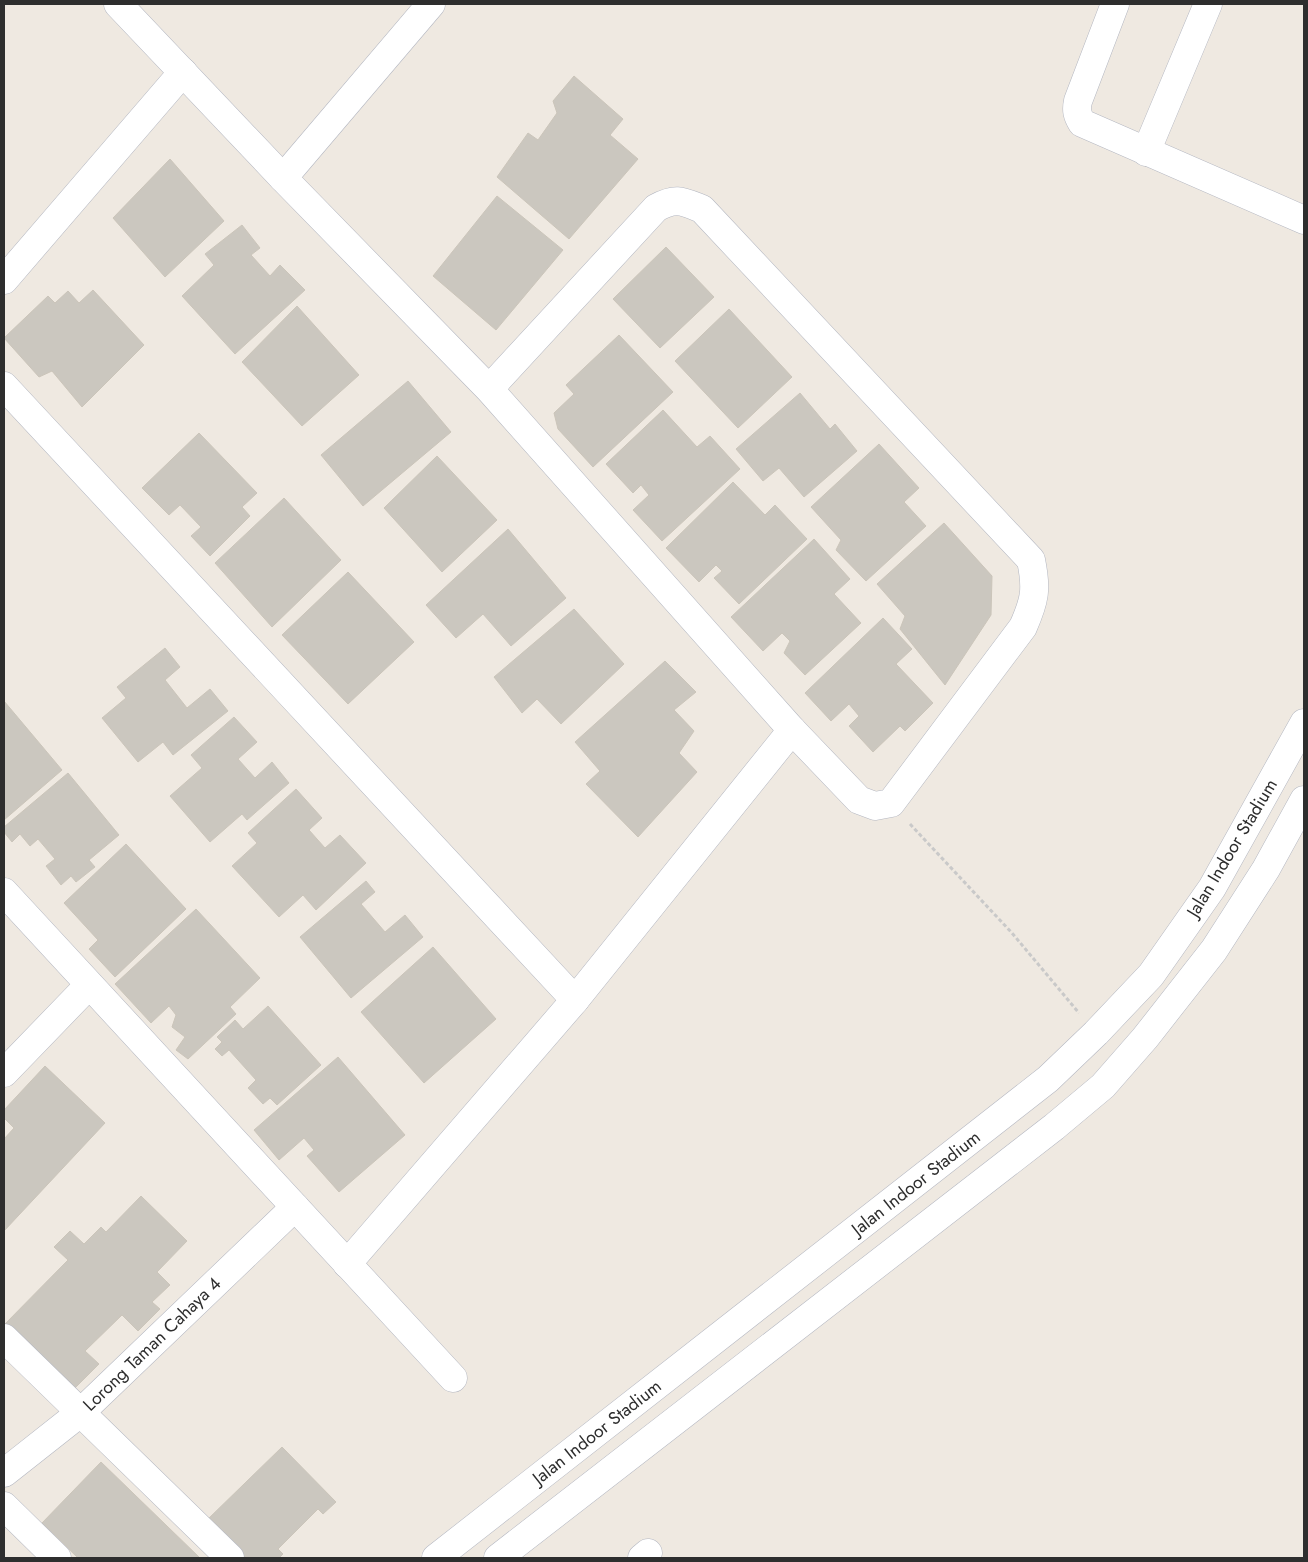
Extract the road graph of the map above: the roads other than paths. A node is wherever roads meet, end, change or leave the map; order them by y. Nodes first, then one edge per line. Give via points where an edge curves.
1 (118, 4) edge
2 (431, 4) edge
3 (1115, 4) edge
4 (1208, 4) edge
5 (183, 72) junction
6 (1146, 152) junction
7 (283, 178) junction
8 (1304, 220) edge
9 (4, 280) edge
10 (4, 386) edge
11 (489, 389) junction
12 (1304, 723) edge
13 (792, 730) junction
14 (1304, 800) edge
15 (4, 892) edge
16 (89, 985) junction
17 (575, 1000) junction
18 (4, 1073) edge
19 (295, 1208) junction
20 (347, 1264) junction
21 (4, 1338) edge
22 (453, 1378) dead end
23 (80, 1413) junction
24 (4, 1473) edge
25 (4, 1506) edge
26 (57, 1558) edge
27 (230, 1558) edge
28 (436, 1558) edge
29 (498, 1558) edge

1 - 5 street
2 - 7 street
3 - 6 street via 1076,109 1082,123
4 - 6 street
5 - 7 street
5 - 9 street
6 - 8 street
7 - 11 street
10 - 17 street
11 - 13 street
11 - 13 street via 656,208 670,201 684,202 702,209 1031,560 1035,581 1033,604 1024,627 890,803 875,806 859,800
12 - 28 street, Jalan Indoor Stadium via 1212,888 1151,975 1096,1033 1048,1079
13 - 17 street
14 - 29 street via 1266,869 1214,950 1103,1086
15 - 16 street
16 - 18 street
16 - 19 street
17 - 20 street
19 - 20 street
19 - 23 street, Lorong Taman Cahaya 4
20 - 22 street
21 - 23 street
23 - 24 street, Lorong Taman Cahaya 4
23 - 27 street
25 - 26 street

